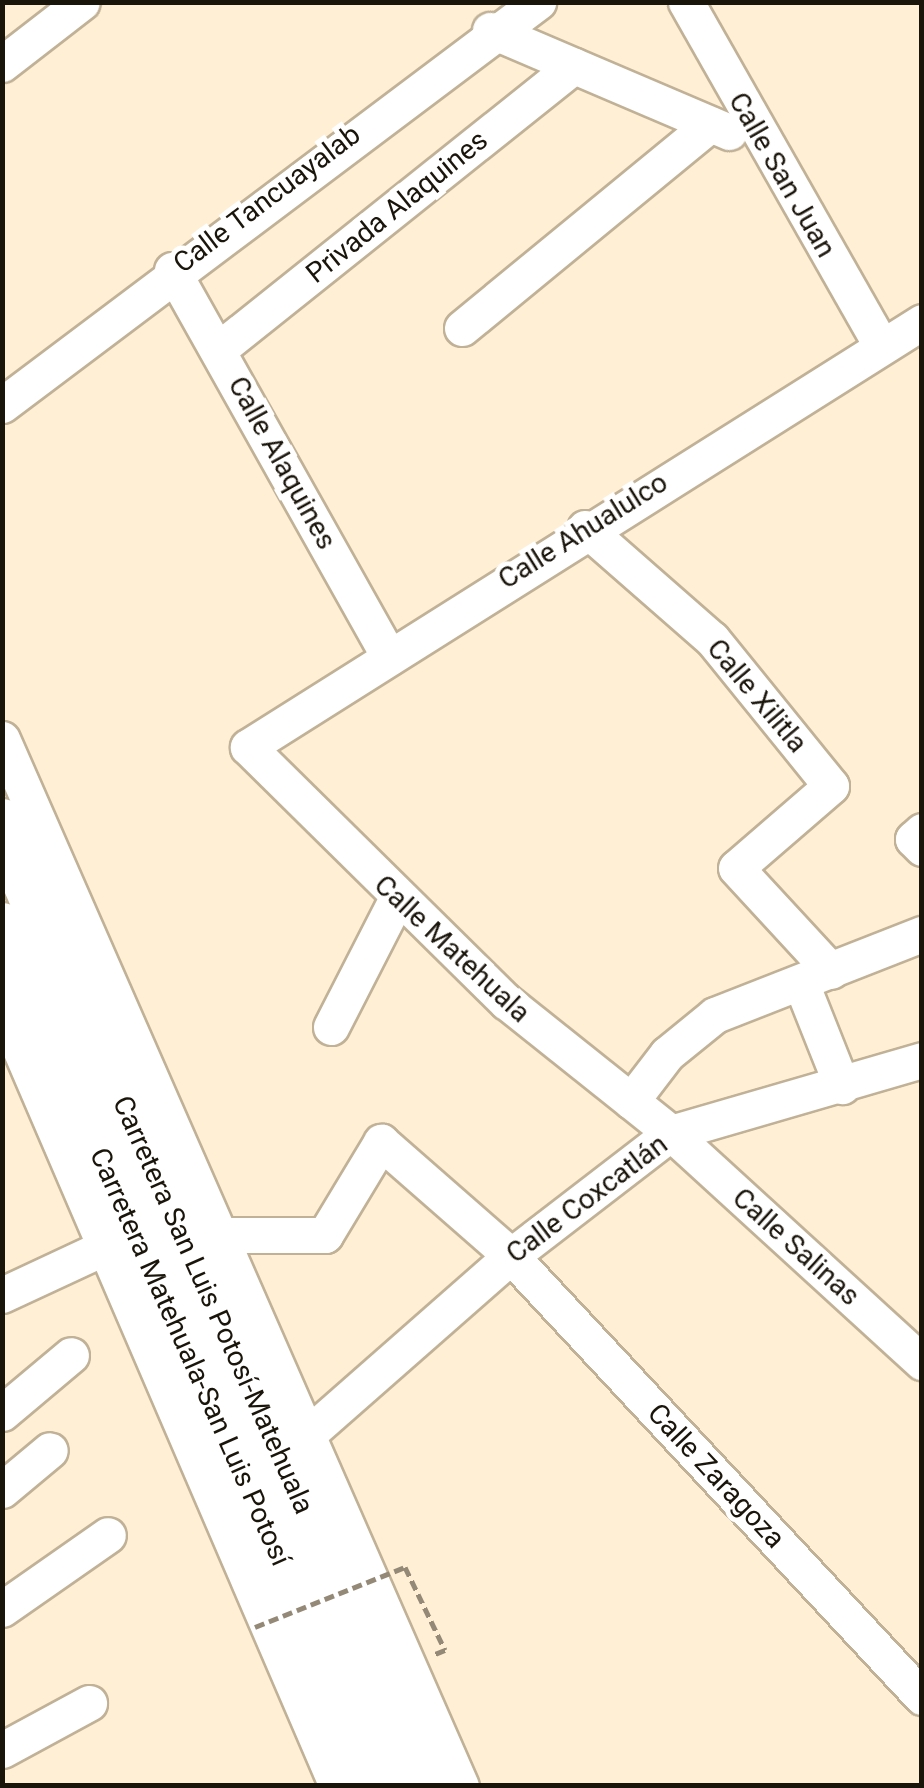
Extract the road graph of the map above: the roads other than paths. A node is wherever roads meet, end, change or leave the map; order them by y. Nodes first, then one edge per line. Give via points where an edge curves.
1 (82, 2) edge
2 (538, 2) edge
3 (686, 2) edge
4 (490, 30) junction
5 (2, 64) edge
6 (574, 66) junction
7 (710, 124) junction
8 (764, 146) junction
9 (172, 270) junction
10 (922, 322) edge
11 (462, 328) dead end
12 (881, 346) junction
13 (220, 348) junction
14 (2, 406) edge
15 (585, 528) junction
16 (389, 656) junction
17 (2, 739) edge
18 (248, 747) joint
19 (2, 824) edge
20 (922, 831) edge
21 (922, 848) edge
22 (396, 900) junction
23 (2, 928) edge
24 (922, 934) edge
25 (816, 977) junction
26 (3, 1008) edge
27 (330, 1028) dead end
28 (922, 1060) edge
29 (842, 1086) junction
30 (631, 1102) junction
31 (671, 1133) junction
32 (218, 1235) junction
33 (105, 1247) junction
34 (511, 1256) junction
35 (2, 1295) edge
36 (71, 1355) dead end
37 (922, 1362) edge
38 (2, 1413) edge
39 (306, 1434) junction
40 (50, 1450) dead end
41 (2, 1490) edge
42 (108, 1535) dead end
43 (2, 1609) edge
44 (922, 1697) edge
45 (88, 1703) dead end
46 (2, 1750) edge
47 (337, 1786) edge
48 (378, 1786) edge
49 (424, 1786) edge
50 (461, 1786) edge

1 - 5 street
2 - 4 street, Calle Tancuayalab
3 - 8 street, Calle San Juan
4 - 6 street
4 - 9 street, Calle Tancuayalab
6 - 7 street
6 - 13 street, Privada Alaquines
7 - 8 street
7 - 11 street
8 - 12 street, Calle San Juan
9 - 13 street, Calle Alaquines
9 - 14 street, Calle Tancuayalab
10 - 12 street, Calle Ahualulco
12 - 15 street, Calle Ahualulco
13 - 16 street, Calle Alaquines
15 - 16 street, Calle Ahualulco
15 - 25 street, Calle Xilitla via 712,638 830,786 736,868
16 - 18 street, Calle Ahualulco
17 - 32 street
18 - 22 street, Calle Matehuala
19 - 49 highway, Carretera San Luis Potosí-Matehuala
20 - 21 street via 913,839
22 - 27 street
22 - 30 street, Calle Matehuala
23 - 48 highway, Carretera Matehuala-San Luis Potosí
24 - 25 street
25 - 29 street
25 - 30 street via 715,1015 667,1054
26 - 33 street
28 - 29 street, Calle Coxcatlán
29 - 31 street, Calle Coxcatlán
30 - 31 street, Calle Matehuala
31 - 34 street, Calle Coxcatlán
31 - 37 street, Calle Salinas
32 - 34 street, Calle Zaragoza via 326,1235 381,1142
32 - 39 street
33 - 35 street
33 - 47 street
34 - 39 street, Calle Coxcatlán
34 - 44 street, Calle Zaragoza
36 - 38 street
39 - 50 street
40 - 41 street
42 - 43 street
45 - 46 street

